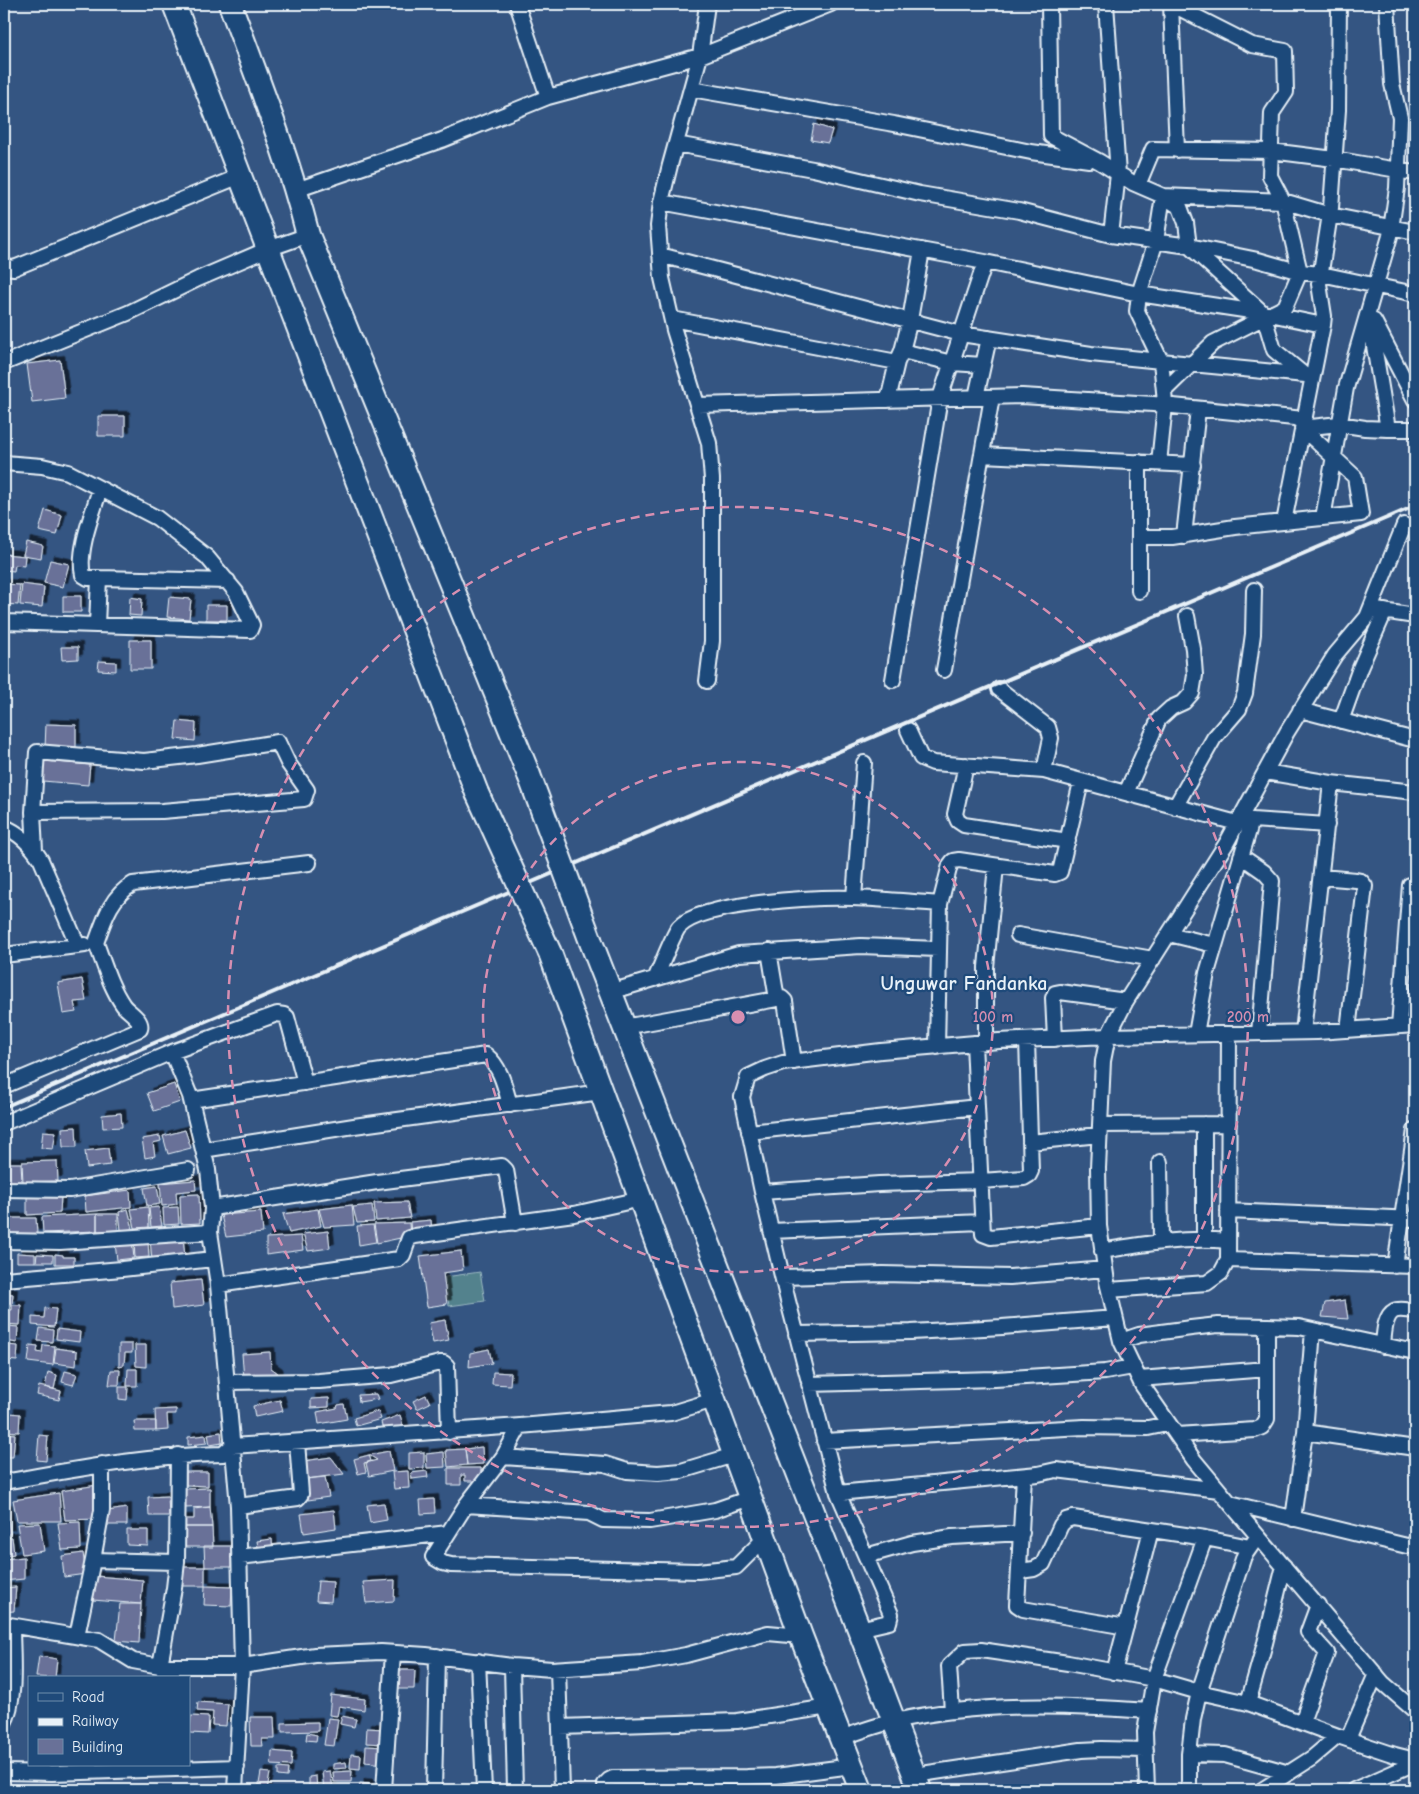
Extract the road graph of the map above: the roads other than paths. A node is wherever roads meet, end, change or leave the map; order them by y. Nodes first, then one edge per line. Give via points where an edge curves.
1 (174, 4) edge
2 (230, 4) edge
3 (517, 4) edge
4 (707, 4) edge
5 (831, 4) edge
6 (1049, 4) edge
7 (1106, 4) edge
8 (1171, 4) edge
9 (1339, 4) edge
10 (1387, 4) edge
11 (700, 56) junction
12 (691, 89) junction
13 (548, 96) junction
14 (676, 144) junction
15 (1177, 150) junction
16 (1271, 151) junction
17 (1334, 159) junction
18 (1100, 162) junction
19 (1398, 170) junction
20 (1415, 173) edge
21 (1118, 174) junction
22 (240, 176) junction
23 (1138, 185) junction
24 (296, 190) junction
25 (1163, 196) junction
26 (1284, 201) junction
27 (661, 202) junction
28 (1330, 215) junction
29 (1391, 228) junction
30 (1415, 232) edge
31 (308, 235) junction
32 (1111, 235) junction
33 (1156, 241) junction
34 (1189, 246) junction
35 (268, 249) junction
36 (922, 250) junction
37 (660, 255) junction
38 (985, 262) junction
39 (4, 267) edge
40 (1300, 272) junction
41 (1321, 274) junction
42 (1376, 286) junction
43 (1139, 294) junction
44 (1415, 294) edge
45 (1368, 310) junction
46 (1266, 315) junction
47 (672, 320) junction
48 (910, 320) junction
49 (1323, 325) junction
50 (961, 334) junction
51 (989, 338) junction
52 (899, 357) junction
53 (1161, 361) junction
54 (4, 363) edge
55 (952, 363) junction
56 (1192, 363) junction
57 (983, 365) junction
58 (1308, 375) junction
59 (976, 397) junction
60 (992, 397) junction
61 (940, 398) junction
62 (1164, 398) junction
63 (888, 400) junction
64 (1415, 400) edge
65 (698, 405) junction
66 (1198, 409) junction
67 (1303, 424) junction
68 (1339, 424) junction
69 (1388, 428) junction
70 (1415, 429) edge
71 (982, 455) junction
72 (1333, 457) junction
73 (1139, 462) junction
74 (4, 463) edge
75 (1159, 463) junction
76 (1193, 465) junction
77 (100, 489) junction
78 (1323, 518) junction
79 (1284, 522) junction
80 (1404, 525) dead end
81 (1184, 536) junction
82 (1139, 537) junction
83 (99, 578) junction
84 (228, 581) junction
85 (1254, 590) dead end
86 (1139, 591) dead end
87 (1378, 610) junction
88 (1187, 616) dead end
89 (1415, 616) edge
90 (4, 622) edge
91 (97, 625) junction
92 (944, 670) dead end
93 (894, 680) dead end
94 (707, 682) dead end
95 (999, 689) dead end
96 (1300, 710) junction
97 (1341, 721) junction
98 (908, 730) dead end
99 (1415, 740) edge
100 (864, 763) dead end
101 (966, 765) junction
102 (1044, 771) junction
103 (1265, 772) junction
104 (1082, 782) junction
105 (1332, 782) junction
106 (1415, 792) edge
107 (1126, 794) junction
108 (1174, 806) junction
109 (33, 812) junction
110 (1252, 820) junction
111 (1237, 823) junction
112 (1326, 825) junction
113 (4, 827) edge
114 (1068, 841) junction
115 (35, 851) junction
116 (1241, 856) junction
117 (309, 862) dead end
118 (996, 866) junction
119 (1320, 877) junction
120 (1415, 884) edge
121 (854, 898) junction
122 (940, 904) junction
123 (1169, 934) junction
124 (1018, 935) dead end
125 (96, 943) junction
126 (1214, 945) junction
127 (78, 946) junction
128 (938, 950) junction
129 (769, 952) junction
130 (4, 955) edge
131 (1153, 959) junction
132 (655, 979) junction
133 (610, 992) junction
134 (777, 999) junction
135 (1126, 1001) junction
136 (1415, 1025) edge
137 (1399, 1026) junction
138 (624, 1027) junction
139 (1348, 1030) junction
140 (1303, 1032) junction
141 (1259, 1033) junction
142 (1196, 1034) junction
143 (1229, 1034) junction
144 (1108, 1036) junction
145 (1055, 1039) junction
146 (1026, 1040) junction
147 (980, 1043) junction
148 (937, 1046) junction
149 (172, 1052) junction
150 (794, 1062) junction
151 (305, 1083) junction
152 (4, 1086) edge
153 (601, 1092) junction
154 (191, 1100) junction
155 (510, 1105) junction
156 (977, 1108) junction
157 (4, 1123) edge
158 (1204, 1124) junction
159 (1229, 1124) junction
160 (1099, 1130) junction
161 (1415, 1130) edge
162 (749, 1132) junction
163 (1030, 1142) junction
164 (203, 1150) junction
165 (1160, 1162) dead end
166 (188, 1170) dead end
167 (981, 1181) junction
168 (4, 1189) edge
169 (762, 1192) junction
170 (641, 1200) junction
171 (212, 1208) junction
172 (1228, 1211) junction
173 (1409, 1219) edge
174 (514, 1222) junction
175 (982, 1222) junction
176 (1099, 1226) junction
177 (210, 1232) junction
178 (771, 1232) junction
179 (1204, 1239) junction
180 (4, 1241) edge
181 (1161, 1241) junction
182 (1228, 1241) junction
183 (1102, 1251) junction
184 (213, 1259) junction
185 (1228, 1260) junction
186 (1395, 1266) junction
187 (1415, 1266) edge
188 (1104, 1269) junction
189 (782, 1277) junction
190 (4, 1279) edge
191 (218, 1285) junction
192 (1109, 1290) junction
193 (1415, 1311) edge
194 (1115, 1318) junction
195 (1267, 1326) junction
196 (1313, 1330) junction
197 (796, 1334) junction
198 (1121, 1341) junction
199 (1383, 1346) junction
200 (1415, 1352) edge
201 (1267, 1369) junction
202 (1136, 1373) junction
203 (227, 1382) junction
204 (809, 1384) junction
205 (714, 1400) junction
206 (1167, 1424) junction
207 (520, 1426) junction
208 (449, 1432) junction
209 (1305, 1432) junction
210 (1177, 1435) junction
211 (824, 1441) junction
212 (297, 1442) junction
213 (232, 1446) junction
214 (1415, 1448) edge
215 (734, 1454) junction
216 (178, 1455) junction
217 (503, 1457) junction
218 (102, 1464) junction
219 (1024, 1476) junction
220 (4, 1482) edge
221 (1219, 1490) junction
222 (838, 1493) junction
223 (750, 1498) junction
224 (1230, 1503) junction
225 (466, 1505) junction
226 (238, 1506) junction
227 (1293, 1519) junction
228 (1151, 1530) junction
229 (448, 1532) junction
230 (1022, 1533) junction
231 (1258, 1536) junction
232 (765, 1538) junction
233 (1205, 1538) junction
234 (1415, 1542) edge
235 (1250, 1547) junction
236 (866, 1556) junction
237 (239, 1557) junction
238 (94, 1560) junction
239 (176, 1562) junction
240 (1284, 1566) junction
241 (1020, 1571) junction
242 (1318, 1605) junction
243 (8, 1625) edge
244 (1126, 1627) junction
245 (860, 1629) junction
246 (77, 1636) junction
247 (801, 1636) junction
248 (393, 1653) junction
249 (437, 1656) junction
250 (478, 1661) junction
251 (160, 1666) junction
252 (242, 1666) junction
253 (512, 1666) junction
254 (558, 1669) junction
255 (1114, 1672) junction
256 (1376, 1674) junction
257 (1154, 1679) junction
258 (1199, 1692) junction
259 (1248, 1703) junction
260 (829, 1707) junction
261 (952, 1711) junction
262 (1149, 1711) junction
263 (1415, 1711) edge
264 (894, 1721) junction
265 (1302, 1722) junction
266 (4, 1724) edge
267 (560, 1727) junction
268 (1343, 1737) junction
269 (840, 1738) junction
270 (1146, 1750) junction
271 (1189, 1754) junction
272 (1415, 1761) edge
273 (852, 1766) junction
274 (237, 1767) junction
275 (4, 1772) edge
276 (1290, 1773) junction
277 (918, 1783) edge
278 (236, 1790) edge
279 (384, 1790) edge
280 (434, 1790) edge
281 (484, 1790) edge
282 (516, 1790) edge
283 (562, 1790) edge
284 (606, 1790) edge
285 (861, 1790) edge
286 (1147, 1790) edge
287 (1189, 1790) edge
288 (1262, 1790) edge
289 (1354, 1790) edge

1 - 22 main road
2 - 24 main road
3 - 13 street
4 - 11 street
5 - 11 street
6 - 18 street via 1051,136
7 - 21 street
8 - 15 street
8 - 16 street via 1252,45 1285,51 1286,92 1272,113
9 - 17 street
10 - 19 street via 1392,84 1400,118
11 - 12 street
11 - 13 street
12 - 14 street
12 - 18 street
13 - 24 street via 442,140
14 - 27 street
14 - 32 street via 1019,211
15 - 16 street
15 - 23 street via 1153,149
16 - 17 street
16 - 26 street via 1270,176
17 - 19 street
17 - 28 street
18 - 21 street
19 - 20 street
19 - 29 street
21 - 23 street
21 - 32 street
22 - 35 main road
22 - 39 street via 14,268
23 - 25 street
24 - 31 main road
25 - 26 street
25 - 33 street
25 - 34 street via 1180,207
26 - 28 street
26 - 40 street
27 - 36 street
27 - 37 street via 658,226
28 - 29 street
28 - 41 street
29 - 30 street
29 - 42 street
31 - 35 street
31 - 133 main road, bridge via 529,775
32 - 33 street
33 - 34 street
33 - 43 street
34 - 40 street
34 - 46 street
35 - 54 street via 128,313
35 - 153 main road, bridge via 477,793 550,953
36 - 38 street
36 - 48 street
37 - 47 street
37 - 48 street
38 - 43 street
38 - 50 street
40 - 41 street
40 - 46 street via 1285,307
41 - 42 street
41 - 49 street
42 - 44 street
42 - 45 street
43 - 46 street
43 - 53 street via 1137,311
45 - 64 street
45 - 68 street
45 - 69 street
46 - 49 street
46 - 56 street via 1213,343
46 - 58 street via 1274,350
47 - 52 street
47 - 65 street
48 - 50 street
48 - 52 street
49 - 58 street
50 - 51 street
50 - 55 street
51 - 53 street
51 - 57 street
52 - 55 street
52 - 63 street
53 - 56 street
53 - 62 street
55 - 57 street
55 - 61 street
56 - 58 street
56 - 62 street
57 - 59 street
58 - 67 street
59 - 60 street
59 - 61 street
60 - 62 street
60 - 71 street
61 - 63 street
61 - 93 street
62 - 66 street
62 - 75 street
63 - 65 street
65 - 94 street via 710,444 712,479 712,641
66 - 67 street
66 - 76 street
67 - 68 street
67 - 72 street
67 - 79 street
68 - 69 street
68 - 72 street
69 - 70 street
71 - 73 street
71 - 92 street
72 - 78 street
72 - 78 street via 1355,477 1360,514
73 - 75 street
73 - 82 street
74 - 77 street via 68,472
75 - 76 street
76 - 81 street
77 - 83 street via 86,530 81,567 83,575
77 - 84 street via 157,518 207,557
78 - 79 street
79 - 81 street
80 - 87 street
81 - 82 street
82 - 86 street
83 - 84 street
83 - 91 street
84 - 91 street via 251,620 250,630
85 - 108 street via 1253,634 1245,693 1239,710 1214,738
87 - 89 street
87 - 96 street via 1367,617 1335,655
87 - 97 street
88 - 107 street via 1195,675 1192,693 1159,719
90 - 91 street
95 - 102 street via 1048,727 1050,738
96 - 97 street
96 - 103 street
97 - 99 street
98 - 101 street via 921,758 933,763
100 - 121 street
101 - 102 street
101 - 114 street via 955,814 958,821
102 - 104 street
103 - 105 street
103 - 111 street
104 - 107 street
104 - 114 street
105 - 106 street
105 - 112 street
107 - 108 street
108 - 111 street
109 - 109 street via 37,752 144,761 278,742 307,790 304,798 162,811
109 - 115 street
110 - 111 street
110 - 112 street
110 - 116 street
111 - 123 street
112 - 119 street
113 - 115 street via 14,831
114 - 118 street via 1060,872 1055,874
115 - 127 street
116 - 126 street
116 - 141 street via 1272,881
117 - 125 street via 133,884 113,902
118 - 122 street via 952,861
118 - 147 street
119 - 139 street via 1356,880 1365,886
119 - 140 street
120 - 137 street via 1410,885
121 - 122 street
121 - 132 street via 820,898 734,907 695,916 678,928
122 - 128 street
123 - 126 street
123 - 131 street
124 - 131 street
125 - 127 street
125 - 152 street via 115,992 140,1022 140,1029
126 - 142 street
127 - 130 street
128 - 129 street via 861,946
128 - 148 street
129 - 132 street via 739,954
129 - 134 street
131 - 135 street
132 - 133 street
133 - 138 main road
134 - 138 street
134 - 150 street via 785,1001
135 - 144 street
135 - 145 street via 1055,993
136 - 137 street
137 - 139 street
138 - 245 main road
139 - 140 street
140 - 141 street
141 - 143 street
142 - 143 street
142 - 144 street
143 - 159 street
144 - 145 street
144 - 160 street via 1103,1061
145 - 146 street
146 - 147 street
146 - 163 street
147 - 148 street
147 - 156 street
148 - 150 street
149 - 151 street via 278,1014 284,1015
149 - 154 street
149 - 157 street
150 - 162 street via 748,1077 742,1096
151 - 154 street
151 - 155 street via 486,1055 502,1076
153 - 155 street
153 - 170 main road
154 - 164 street
155 - 164 street
156 - 162 street
156 - 167 street
158 - 159 street
158 - 160 street
158 - 179 street
159 - 172 street
160 - 163 street
160 - 176 street
161 - 173 street
162 - 169 street
163 - 167 street via 1029,1175
164 - 171 street
165 - 181 street
166 - 168 street via 70,1190
167 - 169 street
167 - 175 street
169 - 178 street
170 - 174 street
170 - 205 main road
171 - 174 street via 502,1166 506,1170
171 - 177 street
172 - 173 street
172 - 182 street
173 - 186 street
174 - 191 street via 409,1238 399,1260
175 - 176 street via 983,1234 991,1237
175 - 178 street
176 - 183 street
177 - 180 street via 60,1242
177 - 184 street
178 - 189 street
179 - 181 street
179 - 182 street
181 - 183 street
182 - 185 street
183 - 188 street
184 - 190 street
184 - 191 street
185 - 186 street
185 - 192 street via 1221,1273 1207,1283
186 - 187 street
188 - 189 street via 1010,1277 883,1274
188 - 192 street
189 - 197 street
191 - 203 street
192 - 194 street
193 - 199 street via 1394,1311 1386,1324
194 - 197 street via 929,1331
194 - 198 street
195 - 196 street
195 - 198 street via 1190,1328 1139,1335
195 - 201 street
196 - 199 street
196 - 209 street
197 - 204 street
198 - 202 street
199 - 200 street
201 - 202 street
201 - 210 street via 1267,1419 1262,1427
202 - 204 street
202 - 206 street
203 - 208 street via 319,1381 391,1375 444,1364 447,1366
203 - 213 street
204 - 211 street
205 - 207 street via 671,1413
205 - 215 main road
206 - 210 street
206 - 211 street via 1148,1428 1076,1428
207 - 208 street
207 - 217 street
208 - 212 street
209 - 214 street
209 - 227 street
210 - 221 street
211 - 222 street
212 - 213 street
212 - 226 street via 301,1494 298,1498
213 - 216 street via 223,1454
213 - 226 street
215 - 217 street via 681,1471 658,1473 627,1471 606,1464
215 - 223 main road
216 - 218 street
216 - 239 street
217 - 225 street
218 - 220 street
218 - 238 street via 102,1510
219 - 221 street via 1056,1470
219 - 222 street
219 - 230 street
221 - 224 street
222 - 236 street
223 - 225 street via 715,1510 650,1521 604,1520 589,1513
223 - 232 main road
224 - 227 street
224 - 231 street
225 - 229 street
226 - 237 street
227 - 234 street via 1407,1546
228 - 233 street
228 - 241 street via 1073,1518 1066,1520 1043,1564 1034,1570
228 - 244 street
229 - 232 street via 433,1557 450,1565 681,1571 736,1567
229 - 237 street
230 - 236 street via 952,1537 912,1543
230 - 241 street
231 - 235 street
231 - 240 street
232 - 247 main road
233 - 235 street
233 - 257 street
235 - 258 street via 1244,1556
236 - 245 street via 891,1614 889,1622
237 - 252 street
238 - 239 street
238 - 246 street
239 - 251 street
240 - 242 street
240 - 259 street
241 - 244 street via 1017,1605 1023,1609
242 - 256 street
242 - 265 street via 1308,1632 1327,1653
243 - 246 street
243 - 266 street via 12,1692
244 - 255 street
245 - 264 main road
246 - 251 street via 99,1640 133,1662
247 - 254 street via 768,1633 686,1655
247 - 260 main road
248 - 249 street
248 - 252 street via 315,1655
248 - 279 street
249 - 250 street
249 - 280 street
250 - 253 street
250 - 281 street
251 - 252 street
252 - 274 street
253 - 254 street
253 - 282 street
254 - 267 street
255 - 257 street
255 - 261 street via 981,1650 965,1651 949,1666
256 - 263 street
256 - 268 street
257 - 258 street
257 - 262 street
258 - 259 street
258 - 271 street
259 - 265 street
260 - 267 street via 737,1720
260 - 269 main road
261 - 262 street via 1059,1706
261 - 264 street
262 - 270 street
264 - 269 street
264 - 277 main road
265 - 268 street
267 - 283 street
268 - 272 street
268 - 276 street
269 - 273 main road
270 - 277 street via 1081,1750
270 - 286 street
271 - 276 street via 1225,1755
271 - 287 street
272 - 289 street
273 - 284 street via 757,1777 613,1778 605,1784
273 - 285 main road
274 - 275 street
274 - 278 street
276 - 288 street

